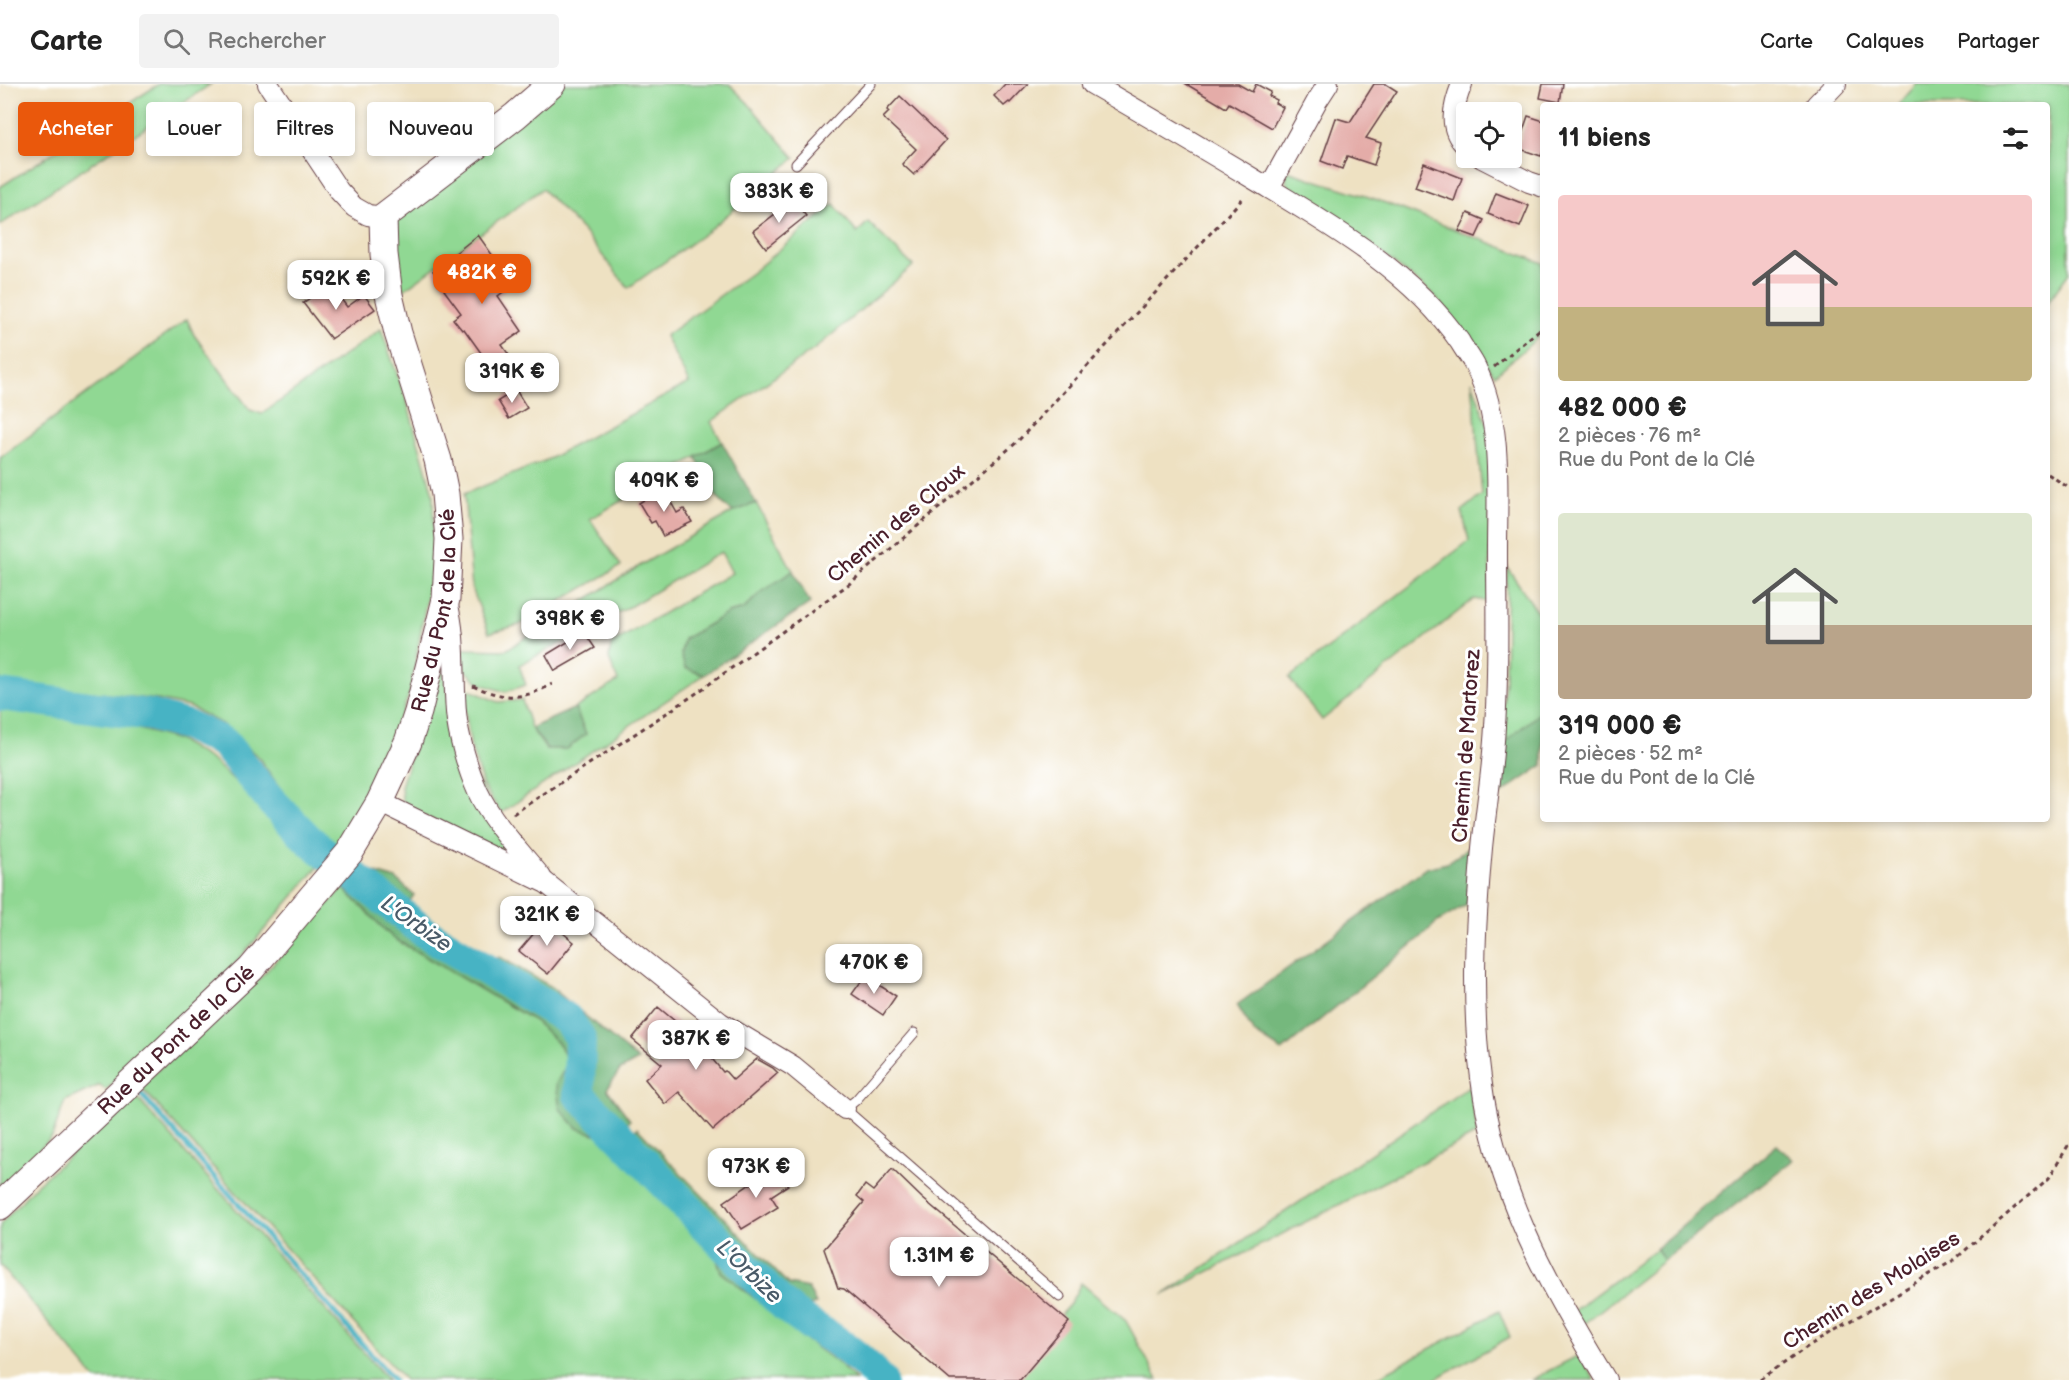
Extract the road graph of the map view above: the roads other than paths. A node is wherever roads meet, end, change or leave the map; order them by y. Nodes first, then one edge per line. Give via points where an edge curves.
1 (268, 84) edge
2 (552, 84) edge
3 (871, 84) edge
4 (1092, 84) edge
5 (1328, 84) edge
6 (1462, 84) edge
7 (1835, 84) edge
8 (1819, 102) edge
9 (1456, 132) edge
10 (796, 164) dead end
11 (1502, 168) edge
12 (1264, 185) junction
13 (1540, 186) edge
14 (383, 218) junction
15 (446, 599) junction
16 (380, 802) junction
17 (546, 883) junction
18 (914, 1033) dead end
19 (845, 1109) junction
20 (0, 1206) edge
21 (1060, 1297) dead end
22 (1606, 1380) edge

1 - 14 street via 339,191 354,207
2 - 14 street
3 - 10 lane
4 - 12 street, Chemin de Martorez
5 - 12 street
6 - 9 street via 1454,107
7 - 8 street
11 - 13 street
12 - 22 street, Chemin de Martorez via 1403,279 1457,338 1476,368 1489,403 1497,485 1498,663 1474,969 1481,1077 1500,1165 1528,1239 1560,1304
14 - 15 street, Rue du Pont de la Clé via 389,295 446,494
15 - 16 street, Rue du Pont de la Clé via 418,712
15 - 17 street via 453,623 456,715 466,759 478,792 498,824
16 - 17 street
16 - 20 street, Rue du Pont de la Clé via 344,858 252,969
17 - 19 street via 720,1023 793,1066
18 - 19 lane
19 - 21 lane

